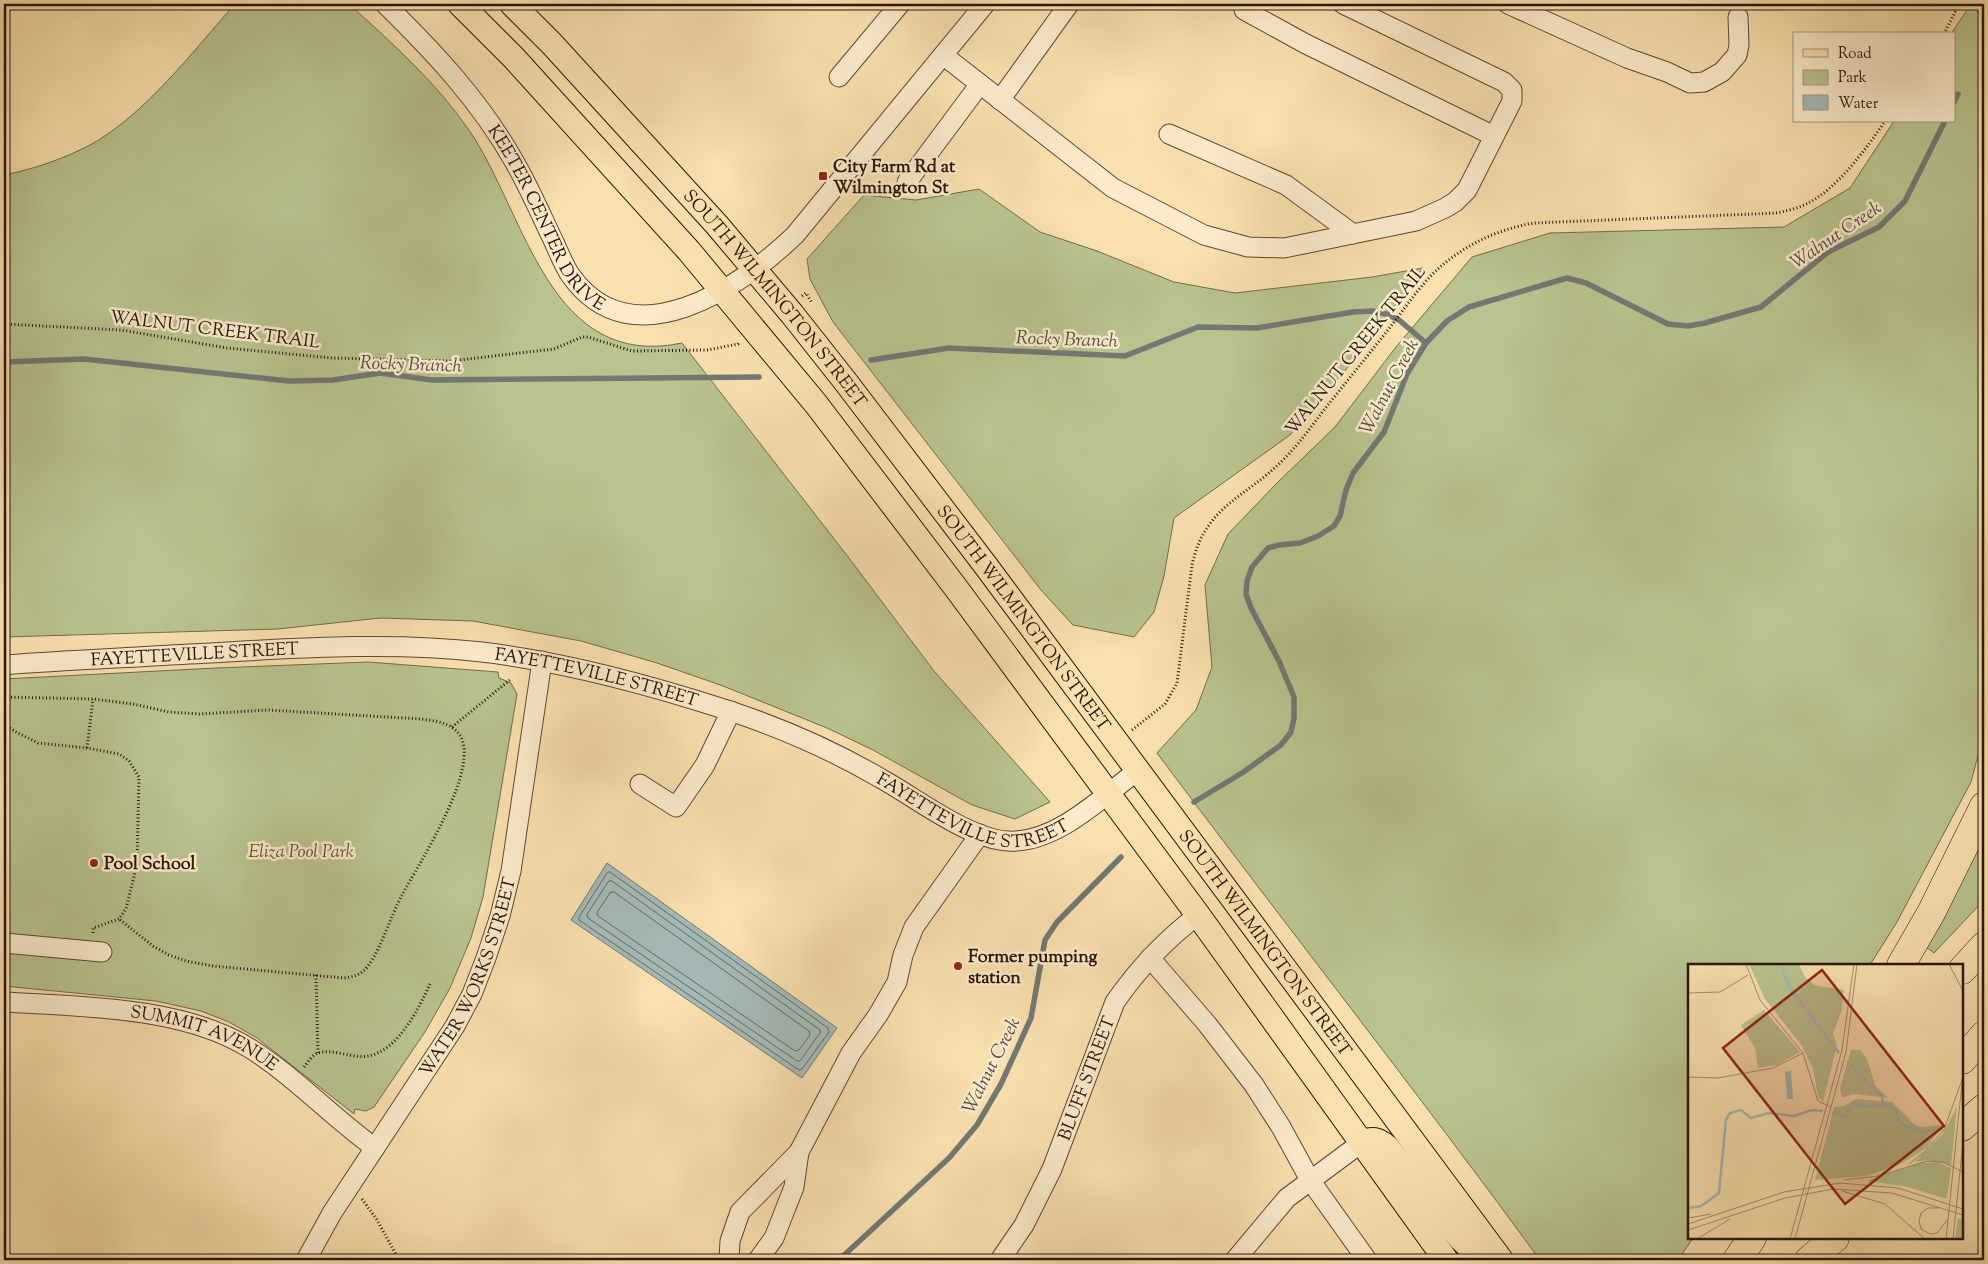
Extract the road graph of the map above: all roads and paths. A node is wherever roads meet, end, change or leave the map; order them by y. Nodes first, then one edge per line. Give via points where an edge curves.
1 (385, 4) edge
2 (460, 4) edge
3 (512, 4) edge
4 (900, 4) edge
5 (985, 4) edge
6 (1069, 4) edge
7 (1247, 4) edge
8 (1343, 4) edge
9 (1508, 4) edge
10 (1959, 4) edge
11 (1738, 17) dead end
12 (1945, 32) edge
13 (943, 55) junction
14 (839, 76) dead end
15 (980, 84) junction
16 (1000, 100) junction
17 (1884, 122) edge
18 (1170, 134) dead end
19 (1494, 136) junction
20 (907, 182) dead end
21 (1353, 234) junction
22 (755, 270) junction
23 (723, 290) junction
24 (4, 324) edge
25 (743, 336) dead end
26 (542, 661) junction
27 (4, 665) edge
28 (511, 679) dead end
29 (4, 698) edge
30 (93, 699) junction
31 (731, 711) junction
32 (4, 724) edge
33 (452, 727) junction
34 (1129, 732) dead end
35 (87, 748) junction
36 (1137, 771) junction
37 (640, 784) dead end
38 (1107, 793) junction
39 (1984, 806) edge
40 (980, 834) junction
41 (1198, 916) junction
42 (119, 919) junction
43 (4, 944) edge
44 (1984, 946) edge
45 (97, 951) joint
46 (1150, 958) junction
47 (1902, 964) edge
48 (1963, 969) edge
49 (316, 974) junction
50 (430, 984) dead end
51 (4, 1002) edge
52 (1984, 1035) edge
53 (318, 1054) junction
54 (1963, 1059) edge
55 (293, 1081) junction
56 (1984, 1108) edge
57 (1963, 1126) edge
58 (1361, 1143) junction
59 (375, 1148) junction
60 (799, 1152) junction
61 (1310, 1180) junction
62 (361, 1198) dead end
63 (1823, 1239) edge
64 (1834, 1239) edge
65 (306, 1260) edge
66 (399, 1260) edge
67 (728, 1260) edge
68 (758, 1260) edge
69 (1000, 1260) edge
70 (1235, 1260) edge
71 (1367, 1260) edge
72 (1446, 1260) edge
73 (1482, 1260) edge
74 (1501, 1260) edge
75 (1808, 1260) edge

1 - 23 street, KEETER CENTER DRIVE via 443,63 486,116 514,162 570,274 595,301 632,315 650,315 672,311
2 - 23 main road, SOUTH WILMINGTON STREET via 514,58
3 - 22 main road, SOUTH WILMINGTON STREET via 572,65
4 - 14 street
5 - 13 street, KEETER CENTER DRIVE
6 - 16 street
7 - 19 street via 1244,10 1297,39
8 - 19 street via 1507,85 1512,90 1512,101
9 - 11 street via 1690,83 1704,82 1722,72 1737,55
10 - 12 path
13 - 15 street
13 - 22 street, KEETER CENTER DRIVE via 795,235
15 - 16 street
15 - 20 street
16 - 21 street via 1113,188 1204,235 1248,246 1284,248
17 - 34 path, WALNUT CREEK TRAIL via 1870,144 1827,191 1808,204 1778,213 1534,223 1510,227 1464,249 1438,268 1284,460 1225,507 1205,528 1192,565 1177,683 1165,704
18 - 21 street via 1286,185
19 - 21 street via 1467,190 1455,202 1416,221
22 - 23 street, KEETER CENTER DRIVE
22 - 36 main road, SOUTH WILMINGTON STREET via 885,433
23 - 38 main road, SOUTH WILMINGTON STREET via 856,456
24 - 25 path, WALNUT CREEK TRAIL via 121,330 227,348 332,358 450,361 554,349 588,336 632,350 708,350 738,344
26 - 27 street, FAYETTEVILLE STREET via 480,652 406,647 251,651
26 - 31 street, FAYETTEVILLE STREET via 662,689
26 - 59 street, WATER WORKS STREET via 511,871 486,958 455,1026
28 - 33 path
29 - 30 path
30 - 33 path via 169,712 199,714 268,710 328,713 421,719
30 - 35 path
31 - 37 street via 705,765 676,807
31 - 40 street, FAYETTEVILLE STREET via 794,735 869,772
32 - 35 path via 38,742
33 - 49 path via 464,746 458,784 444,819 394,908 374,958 354,977
35 - 42 path via 119,754 129,761 139,777 137,864 126,908
36 - 38 street, FAYETTEVILLE STREET
36 - 74 main road, SOUTH WILMINGTON STREET
38 - 40 street, FAYETTEVILLE STREET via 1044,835 1007,841
38 - 41 main road, SOUTH WILMINGTON STREET
39 - 47 highway
40 - 60 street via 914,927 896,982 878,1015 850,1053
41 - 46 street, BLUFF STREET via 1177,931
41 - 58 main road, SOUTH WILMINGTON STREET
42 - 45 path via 94,928
42 - 49 path via 153,946 186,961
43 - 45 street
44 - 48 highway
46 - 61 street via 1246,1074 1281,1127
46 - 69 street, BLUFF STREET via 1115,1002 1052,1169 1024,1225
49 - 53 path
50 - 53 path via 420,1008 403,1032 382,1051 356,1057
51 - 55 street, SUMMIT AVENUE via 91,1008 198,1024 251,1049
52 - 54 highway
53 - 55 path
55 - 59 street, SUMMIT AVENUE
56 - 57 highway
58 - 61 street
58 - 72 main road, SOUTH WILMINGTON STREET
58 - 73 main road via 1372,1139 1387,1147 1460,1238
59 - 65 street, WATER WORKS STREET
60 - 67 street via 740,1212 730,1241
60 - 68 street via 794,1187 774,1238
61 - 70 street via 1287,1198
61 - 71 street
62 - 66 path
63 - 75 highway
64 - 75 highway

